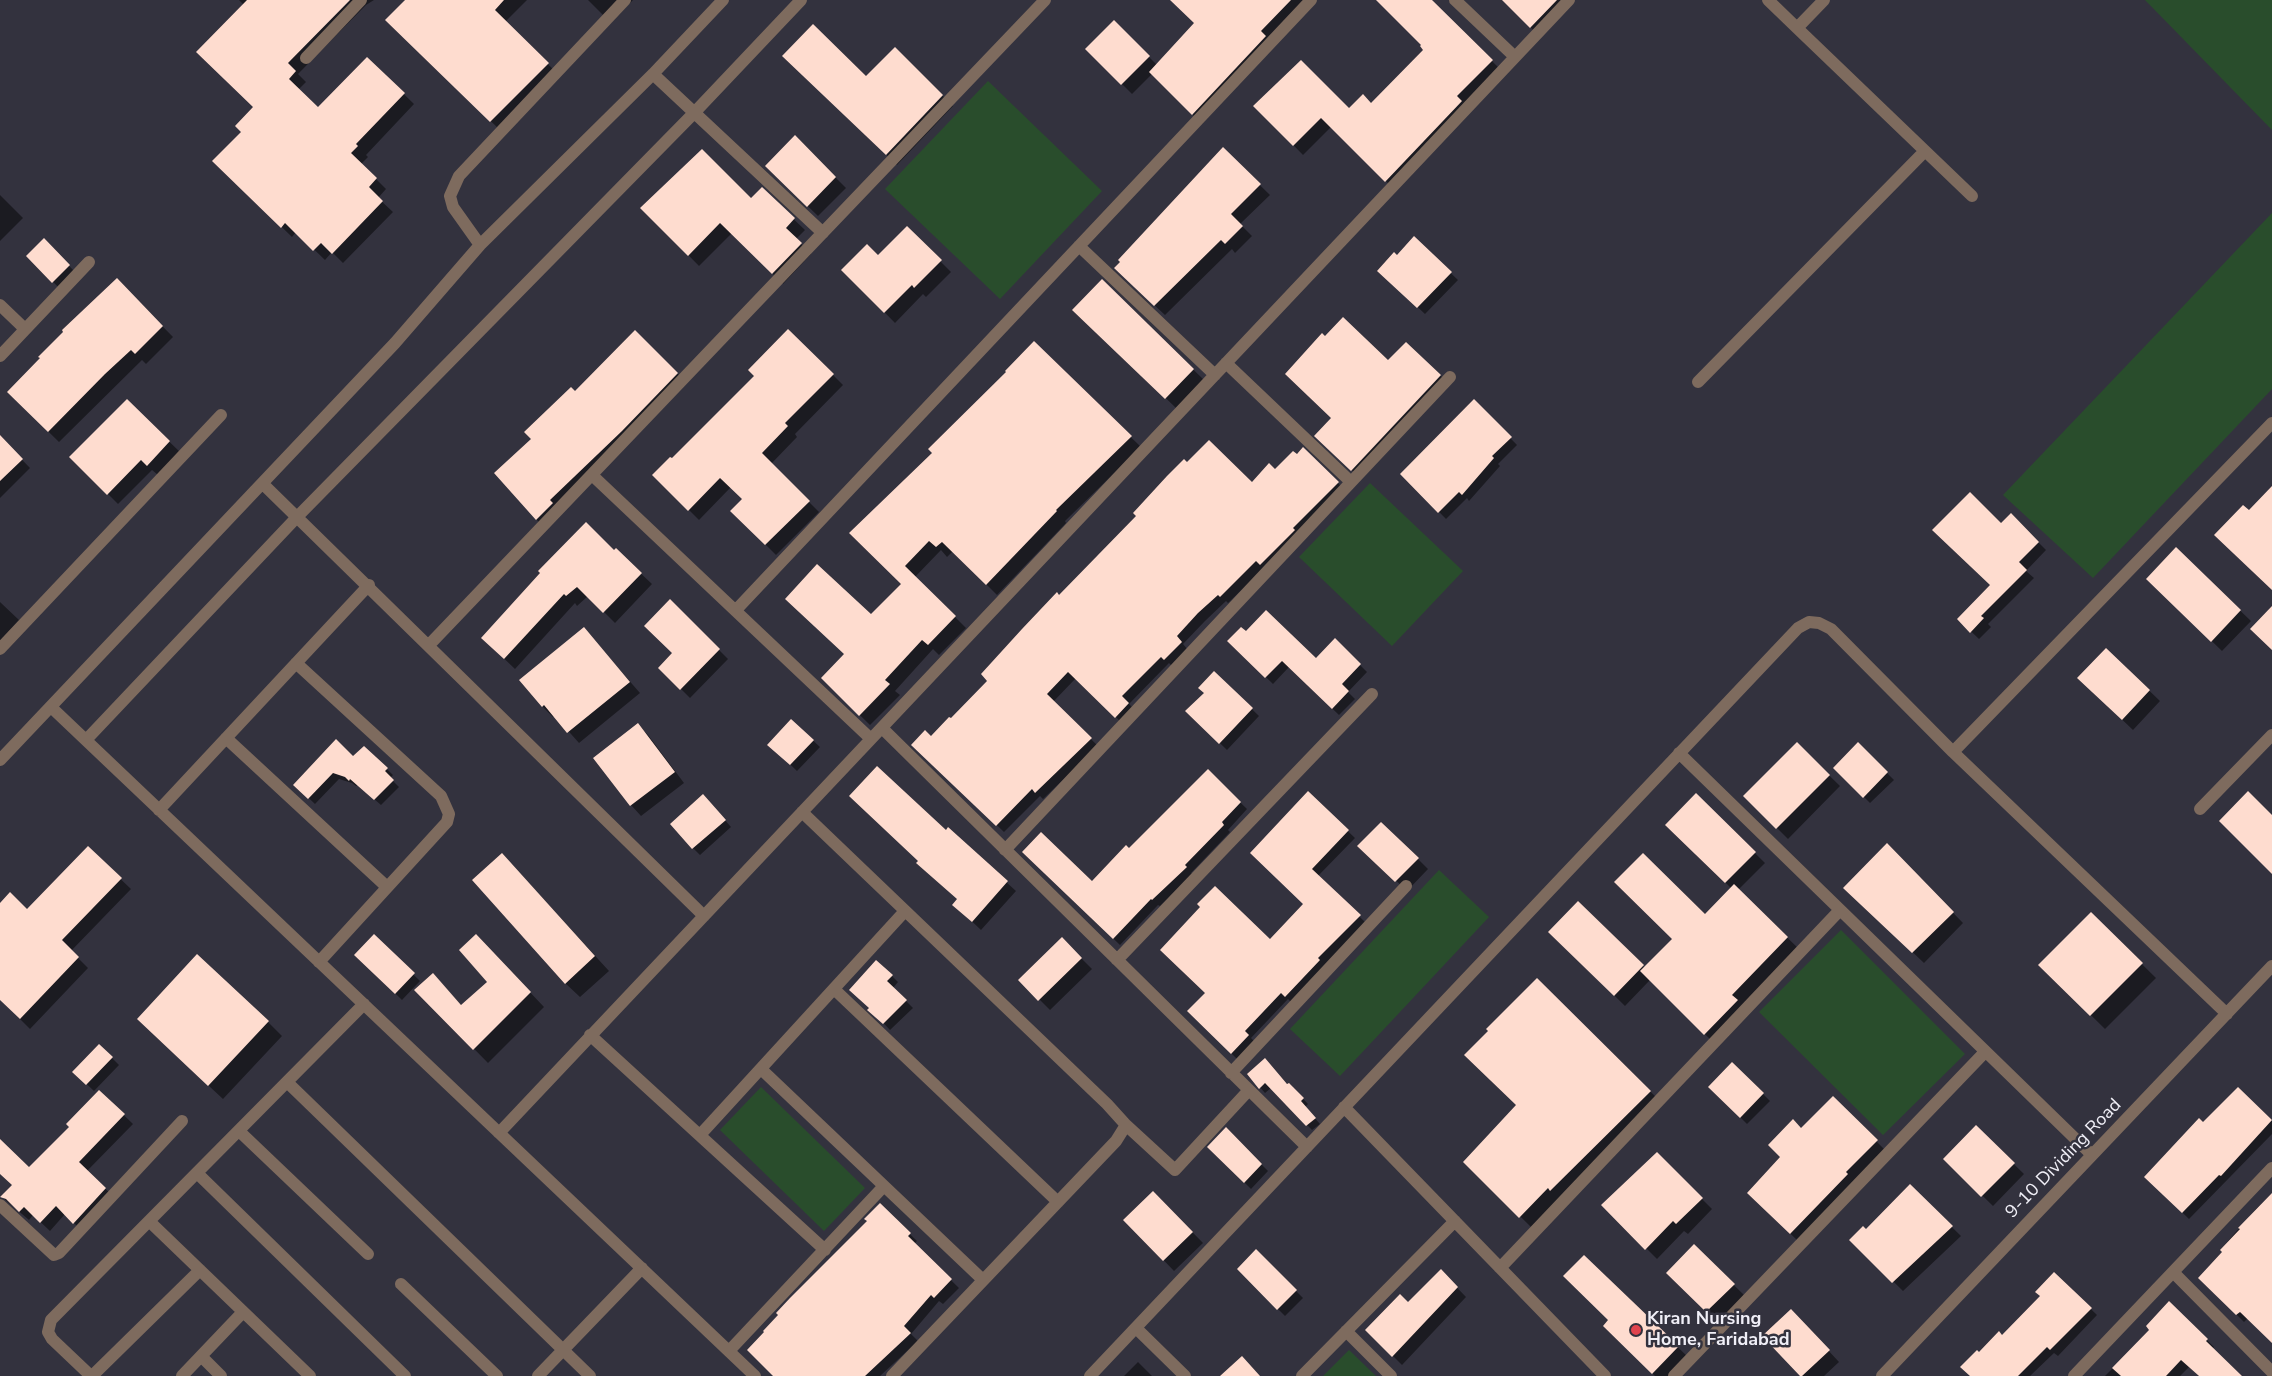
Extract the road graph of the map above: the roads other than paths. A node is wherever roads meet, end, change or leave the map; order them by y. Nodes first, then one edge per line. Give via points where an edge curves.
1 (361, 0) edge
2 (625, 0) edge
3 (723, 0) edge
4 (801, 0) edge
5 (1045, 0) edge
6 (1311, 0) edge
7 (1455, 0) edge
8 (1569, 0) edge
9 (1768, 0) edge
10 (1824, 0) edge
11 (1797, 28) junction
12 (1515, 57) junction
13 (306, 58) dead end
14 (653, 74) junction
15 (694, 113) junction
16 (1925, 151) junction
17 (1972, 196) dead end
18 (822, 233) junction
19 (480, 244) junction
20 (1078, 246) junction
21 (89, 262) dead end
22 (0, 305) edge
23 (25, 329) junction
24 (0, 356) edge
25 (1226, 363) junction
26 (1214, 375) junction
27 (1450, 377) dead end
28 (1698, 382) dead end
29 (221, 415) dead end
30 (2272, 423) edge
31 (592, 475) junction
32 (1351, 482) junction
33 (263, 484) junction
34 (298, 516) junction
35 (368, 585) junction
36 (736, 610) junction
37 (430, 645) junction
38 (0, 649) edge
39 (296, 663) junction
40 (1372, 694) dead end
41 (51, 707) junction
42 (882, 728) junction
43 (2272, 735) edge
44 (226, 738) junction
45 (871, 739) junction
46 (86, 740) junction
47 (1953, 752) junction
48 (1679, 753) junction
49 (0, 760) edge
50 (2200, 809) dead end
51 (159, 810) junction
52 (802, 812) junction
53 (1005, 850) junction
54 (1406, 886) dead end
55 (386, 887) junction
56 (1840, 910) junction
57 (905, 911) junction
58 (704, 916) junction
59 (1117, 960) junction
60 (319, 962) junction
61 (2272, 966) edge
62 (834, 989) junction
63 (364, 1004) junction
64 (2227, 1014) junction
65 (590, 1036) junction
66 (1986, 1052) junction
67 (761, 1069) junction
68 (1232, 1073) junction
69 (287, 1082) junction
70 (1249, 1090) junction
71 (1344, 1107) junction
72 (182, 1121) dead end
73 (1126, 1125) junction
74 (239, 1131) junction
75 (499, 1133) junction
76 (700, 1135) junction
77 (1307, 1147) junction
78 (2092, 1155) junction
79 (2272, 1168) edge
80 (197, 1173) junction
81 (884, 1186) junction
82 (1058, 1202) junction
83 (0, 1205) edge
84 (149, 1221) junction
85 (1455, 1221) junction
86 (825, 1250) junction
87 (368, 1254) dead end
88 (642, 1268) junction
89 (1500, 1268) junction
90 (200, 1270) junction
91 (2174, 1273) junction
92 (983, 1280) junction
93 (401, 1284) dead end
94 (244, 1312) junction
95 (1136, 1328) junction
96 (1346, 1332) junction
97 (563, 1350) junction
98 (729, 1351) junction
99 (201, 1356) junction
100 (2272, 1372) edge
101 (91, 1376) edge
102 (182, 1376) edge
103 (221, 1376) edge
104 (310, 1376) edge
105 (405, 1376) edge
106 (497, 1376) edge
107 (538, 1376) edge
108 (590, 1376) edge
109 (755, 1376) edge
110 (892, 1376) edge
111 (1090, 1376) edge
112 (1185, 1376) edge
113 (1302, 1376) edge
114 (1391, 1376) edge
115 (1605, 1376) edge
116 (1674, 1376) edge
117 (1882, 1376) edge
118 (2074, 1376) edge

1 - 13 street
2 - 19 street via 458,176 450,196 453,207
3 - 14 street
4 - 15 street
5 - 18 street
6 - 20 street
7 - 12 street
8 - 12 street
9 - 11 street
10 - 11 street
11 - 16 street
12 - 25 street
14 - 15 street
14 - 19 street
15 - 18 street
15 - 34 street
16 - 17 street
16 - 28 street
18 - 31 street
19 - 33 street via 395,342
20 - 26 street
20 - 36 street
21 - 23 street
22 - 23 street
23 - 24 street
25 - 26 street
25 - 32 street
26 - 42 street
27 - 32 street
29 - 38 street
30 - 47 street
31 - 36 street
31 - 37 street
32 - 53 street
33 - 34 street
33 - 41 street
34 - 35 street
34 - 46 street
35 - 37 street
35 - 39 street
36 - 45 street
37 - 58 street
39 - 44 street
39 - 55 street via 441,796 447,806 447,822
40 - 59 street
41 - 46 street
41 - 49 street
42 - 45 street
42 - 53 street
43 - 50 street
44 - 51 street
44 - 55 street
45 - 52 street
46 - 51 street
47 - 48 street via 1831,629 1809,622 1798,628
47 - 64 street
48 - 56 street
48 - 71 street
51 - 60 street
52 - 57 street
52 - 58 street
53 - 59 street
54 - 68 street
55 - 60 street
56 - 66 street
56 - 89 street
57 - 62 street
57 - 73 street
58 - 65 street
59 - 68 street
60 - 63 street
61 - 64 street, 9-10 Dividing Road
62 - 67 street
62 - 82 street
63 - 69 street
63 - 75 street
64 - 78 street, 9-10 Dividing Road
65 - 75 street
65 - 76 street
66 - 78 street
66 - 116 street
67 - 76 street
67 - 81 street
68 - 70 street
69 - 74 street
69 - 97 street
70 - 73 street via 1175,1170
70 - 77 street
71 - 77 street
71 - 85 street
72 - 83 street via 59,1253 54,1255
73 - 82 street via 1116,1141
74 - 80 street
74 - 87 street
75 - 88 street
76 - 86 street
77 - 95 street
78 - 117 street, 9-10 Dividing Road
79 - 91 street
80 - 84 street
80 - 105 street
81 - 86 street
81 - 92 street
82 - 92 street
84 - 90 street
84 - 101 street via 48,1326 52,1339
85 - 89 street
85 - 96 street
86 - 98 street
88 - 97 street
88 - 98 street
89 - 115 street
90 - 94 street
90 - 101 street
91 - 100 street
91 - 118 street
92 - 110 street
93 - 106 street
94 - 99 street
94 - 104 street
95 - 111 street
95 - 112 street
96 - 113 street
96 - 114 street
97 - 107 street
97 - 108 street
98 - 109 street
99 - 102 street
99 - 103 street

